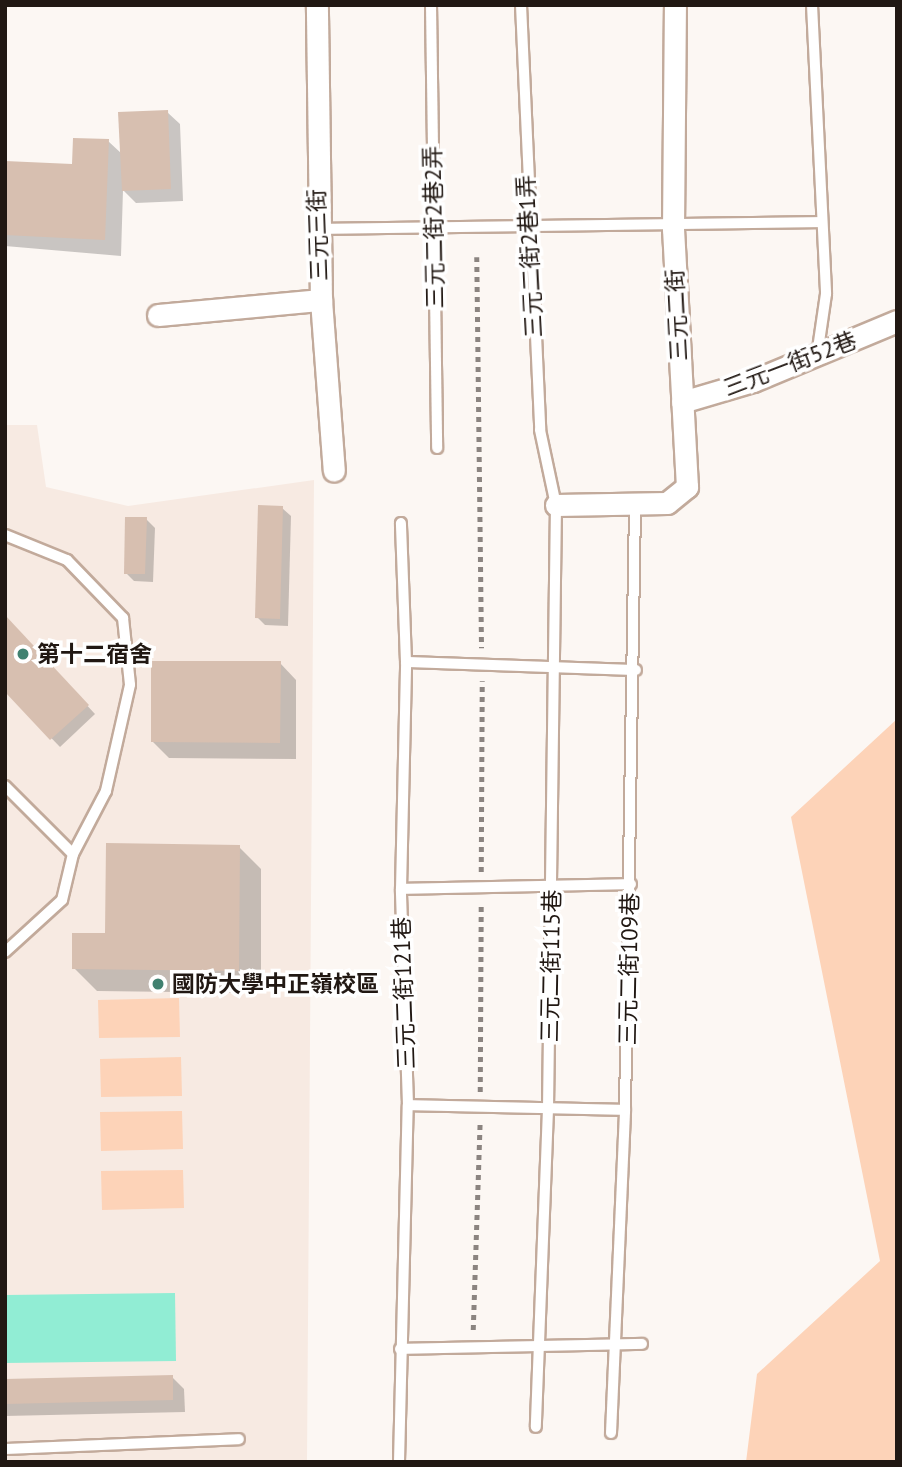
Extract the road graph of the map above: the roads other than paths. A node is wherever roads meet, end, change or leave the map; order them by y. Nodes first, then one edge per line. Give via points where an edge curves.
1 (317, 5) edge
2 (431, 5) edge
3 (521, 5) edge
4 (675, 5) edge
5 (812, 5) edge
6 (821, 222) junction
7 (527, 225) junction
8 (316, 229) junction
9 (673, 229) junction
10 (434, 231) junction
11 (321, 300) junction
12 (158, 316) dead end
13 (897, 321) edge
14 (817, 356) junction
15 (682, 402) junction
16 (437, 448) dead end
17 (334, 471) dead end
18 (556, 505) junction
19 (635, 505) junction
20 (401, 523) dead end
21 (5, 535) edge
22 (406, 662) junction
23 (558, 667) junction
24 (636, 670) junction
25 (5, 786) edge
26 (73, 854) junction
27 (631, 884) junction
28 (553, 888) junction
29 (401, 889) junction
30 (5, 952) edge
31 (408, 1105) junction
32 (548, 1109) junction
33 (625, 1110) junction
34 (642, 1344) dead end
35 (614, 1345) junction
36 (539, 1346) junction
37 (400, 1349) junction
38 (536, 1427) dead end
39 (611, 1433) dead end
40 (239, 1439) dead end
41 (5, 1449) edge
42 (399, 1462) edge

1 - 8 street, 三元三街
2 - 10 lane, 三元二街2巷2弄
3 - 7 lane, 三元二街2巷1弄
4 - 9 street, 三元二街
5 - 6 lane
6 - 9 lane
6 - 14 lane via 826,294
7 - 9 lane
7 - 10 lane
7 - 18 lane, 三元二街2巷1弄 via 540,430
8 - 10 lane
8 - 11 street, 三元三街
9 - 15 street, 三元二街
10 - 16 lane, 三元二街2巷2弄
11 - 12 street, 三元三街
11 - 17 street
13 - 14 street, 三元一街52巷
14 - 15 street, 三元一街52巷
15 - 19 street, 三元二街 via 687,487 667,503
18 - 19 street, 三元二街
18 - 23 lane, 三元二街115巷
19 - 24 lane, 三元二街109巷
20 - 22 lane, 三元二街121巷
21 - 26 lane via 67,560 123,618 130,685 106,791
22 - 23 lane
22 - 29 lane, 三元二街121巷
23 - 24 lane
23 - 28 lane, 三元二街115巷
24 - 27 lane, 三元二街109巷
25 - 26 lane
26 - 30 lane via 62,900
27 - 28 lane
27 - 33 lane, 三元二街109巷
28 - 29 lane
28 - 32 lane, 三元二街115巷
29 - 31 lane, 三元二街121巷
31 - 32 lane
31 - 37 lane, 三元二街121巷
32 - 33 lane
32 - 36 lane, 三元二街115巷
33 - 35 lane, 三元二街109巷
34 - 35 lane
35 - 36 lane
35 - 39 lane, 三元二街109巷
36 - 37 lane
36 - 38 lane, 三元二街115巷
37 - 42 lane, 三元二街121巷
40 - 41 lane

